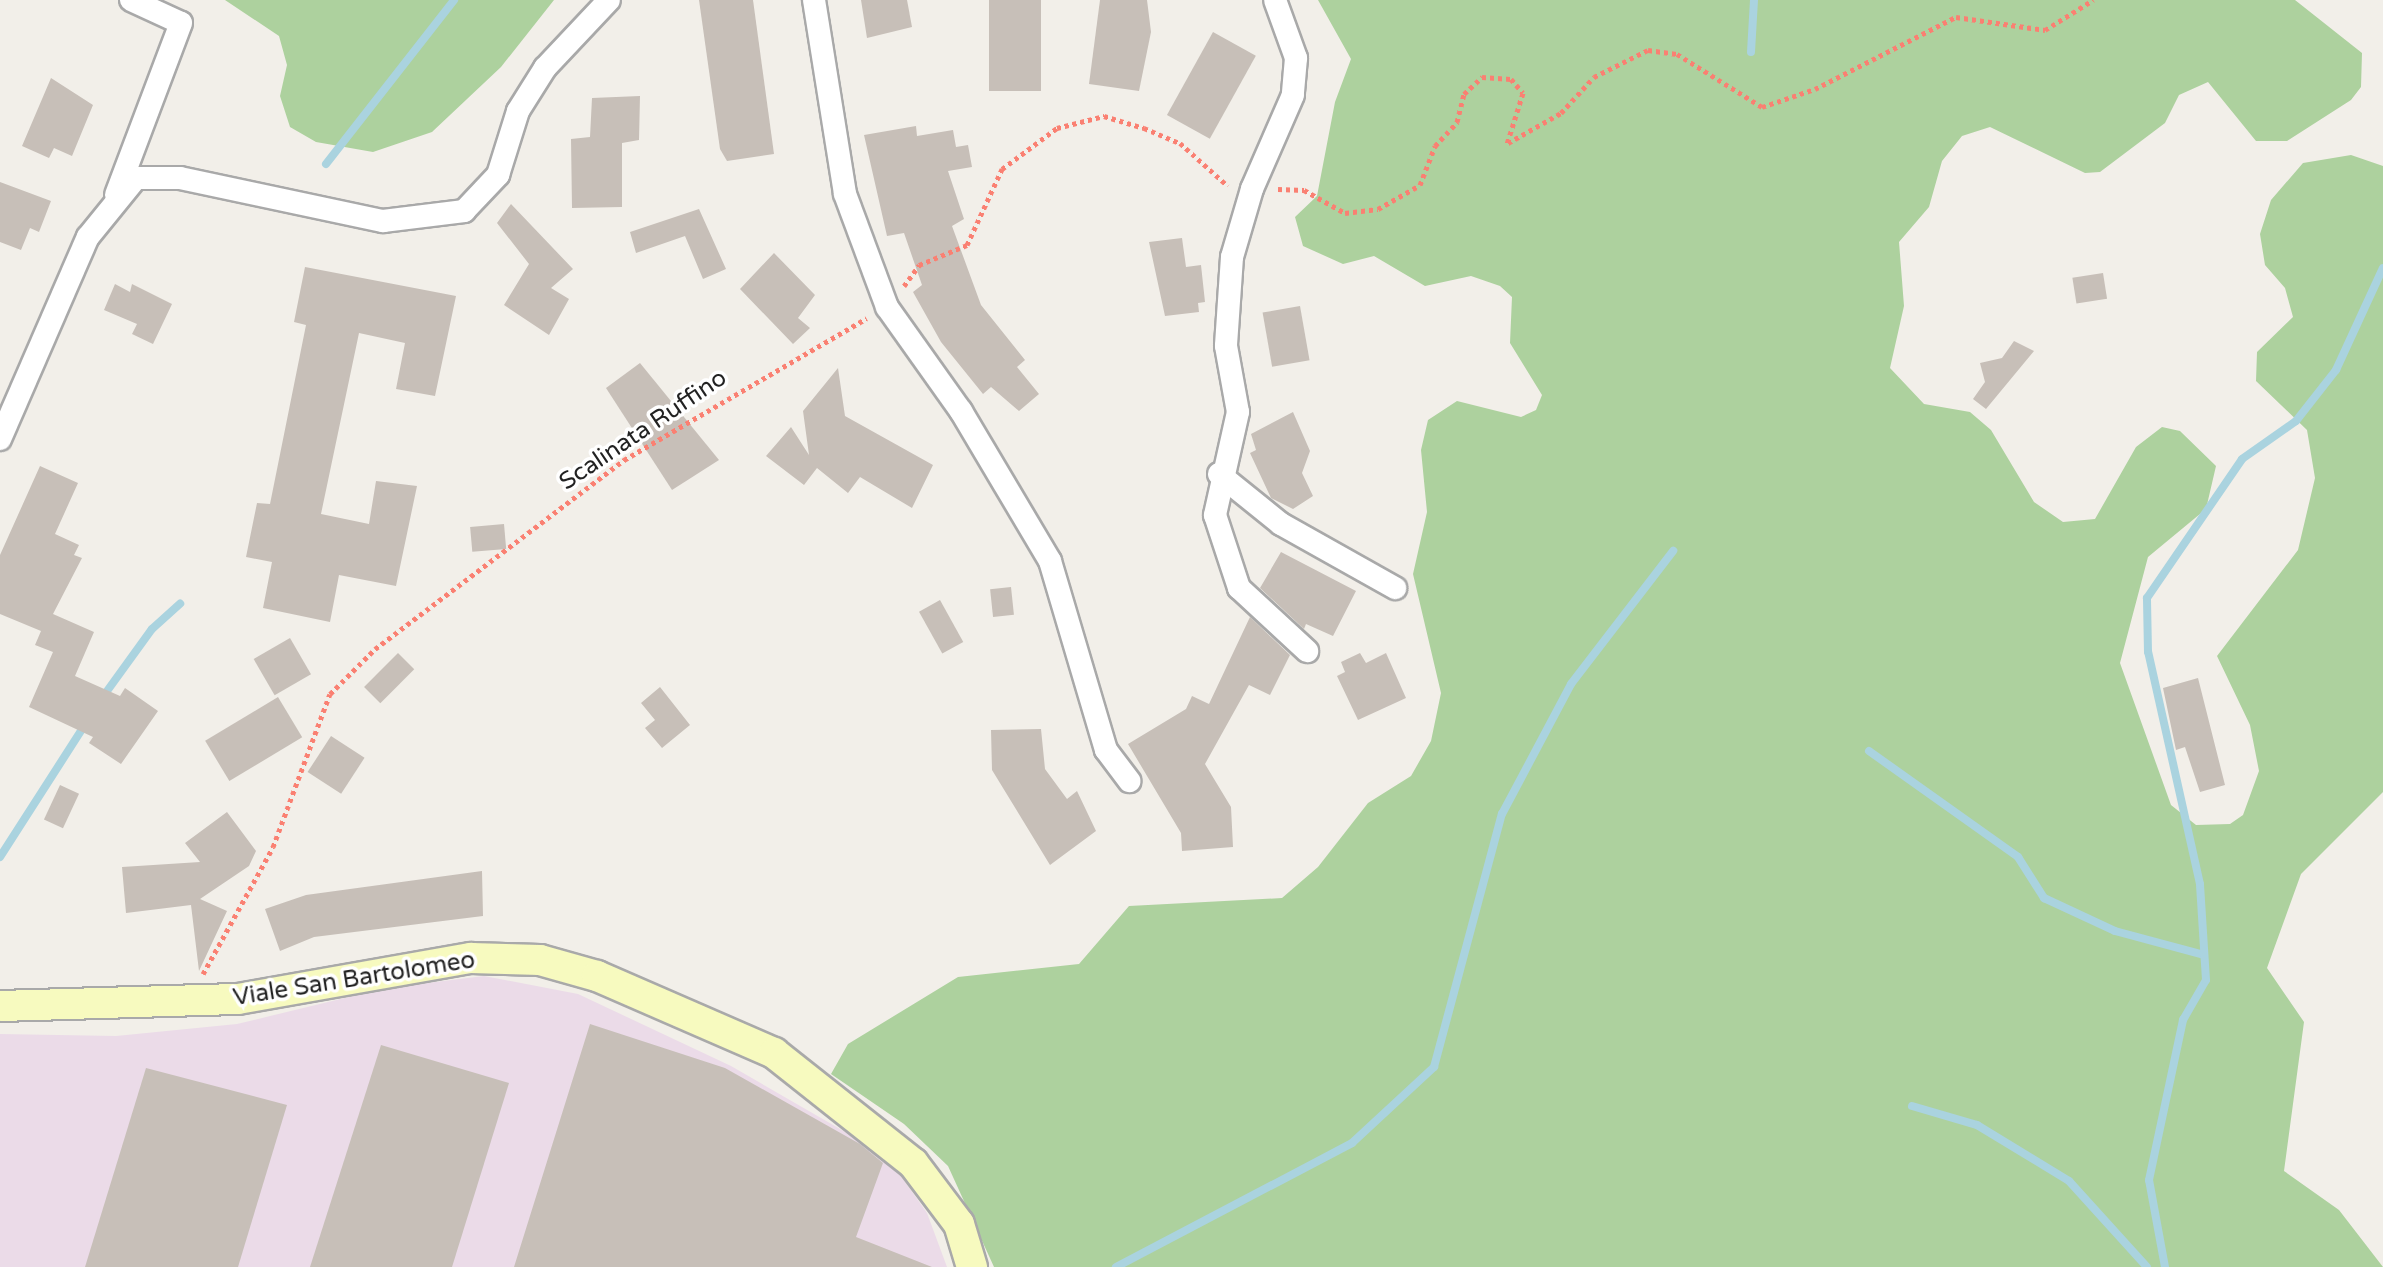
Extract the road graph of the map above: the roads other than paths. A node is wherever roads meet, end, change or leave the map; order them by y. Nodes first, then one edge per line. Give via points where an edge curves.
1 (131, 0) edge
2 (609, 0) edge
3 (814, 0) edge
4 (1275, 0) edge
5 (116, 196) junction
6 (0, 439) edge
7 (1219, 474) junction
8 (1395, 588) dead end
9 (1307, 651) dead end
10 (1129, 781) dead end
11 (0, 1006) edge
12 (972, 1267) edge

1 - 5 street via 181,23
2 - 5 street via 545,68 518,111 498,175 464,211 383,221 180,178 136,178
3 - 10 street via 845,194 887,307 961,411 1050,561 1106,750
4 - 7 street via 1296,58 1293,95 1252,189 1228,293 1226,346 1238,412
5 - 6 street via 88,237
7 - 8 street via 1281,524
7 - 9 street via 1215,515 1239,588
11 - 12 main road, Viale San Bartolomeo via 187,1002 471,958 540,960 597,976 774,1053 886,1135 940,1193

